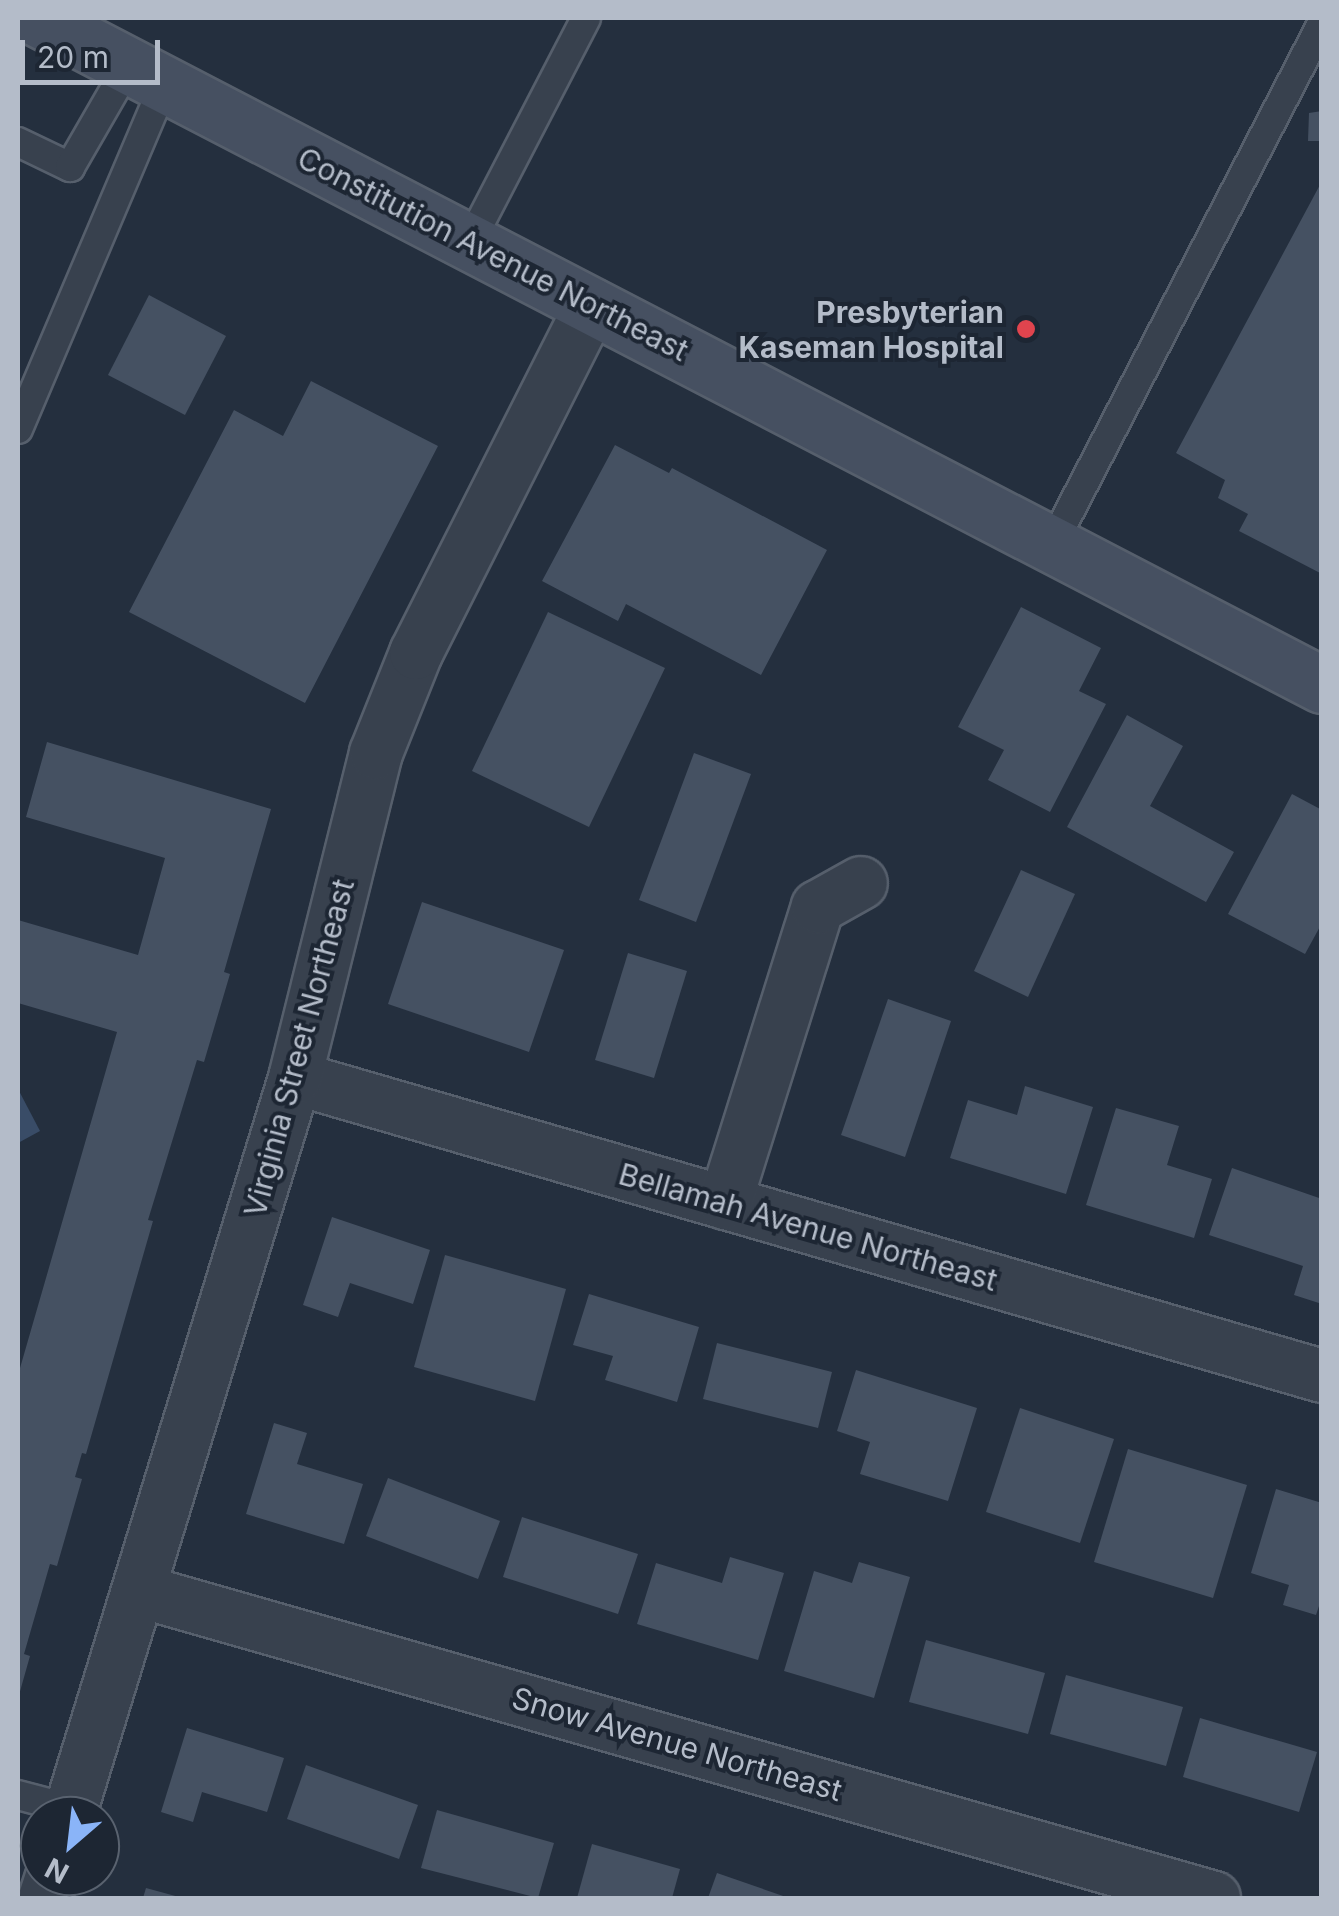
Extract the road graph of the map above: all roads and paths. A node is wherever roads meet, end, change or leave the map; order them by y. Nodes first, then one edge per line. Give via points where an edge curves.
1 (37, 18) edge
2 (586, 18) edge
3 (1322, 24) edge
4 (147, 74) junction
5 (18, 142) edge
6 (470, 242) junction
7 (592, 306) junction
8 (18, 429) edge
9 (1052, 544) junction
10 (1322, 685) edge
11 (860, 883) dead end
12 (295, 1078) junction
13 (725, 1203) junction
14 (1322, 1376) edge
15 (140, 1591) junction
16 (75, 1796) edge
17 (1214, 1898) edge

1 - 4 street, Constitution Avenue Northeast
2 - 6 lane
3 - 9 lane
4 - 5 lane via 70,167
4 - 6 street, Constitution Avenue Northeast
4 - 8 lane
6 - 7 street, Constitution Avenue Northeast
7 - 9 street, Constitution Avenue Northeast
7 - 12 street, Virginia Street Northeast via 416,653 376,754
9 - 10 street, Constitution Avenue Northeast
11 - 13 street via 818,906
12 - 13 street, Bellamah Avenue Northeast
12 - 15 street, Virginia Street Northeast
13 - 14 street, Bellamah Avenue Northeast
15 - 16 street, Virginia Street Northeast
15 - 17 street, Snow Avenue Northeast

